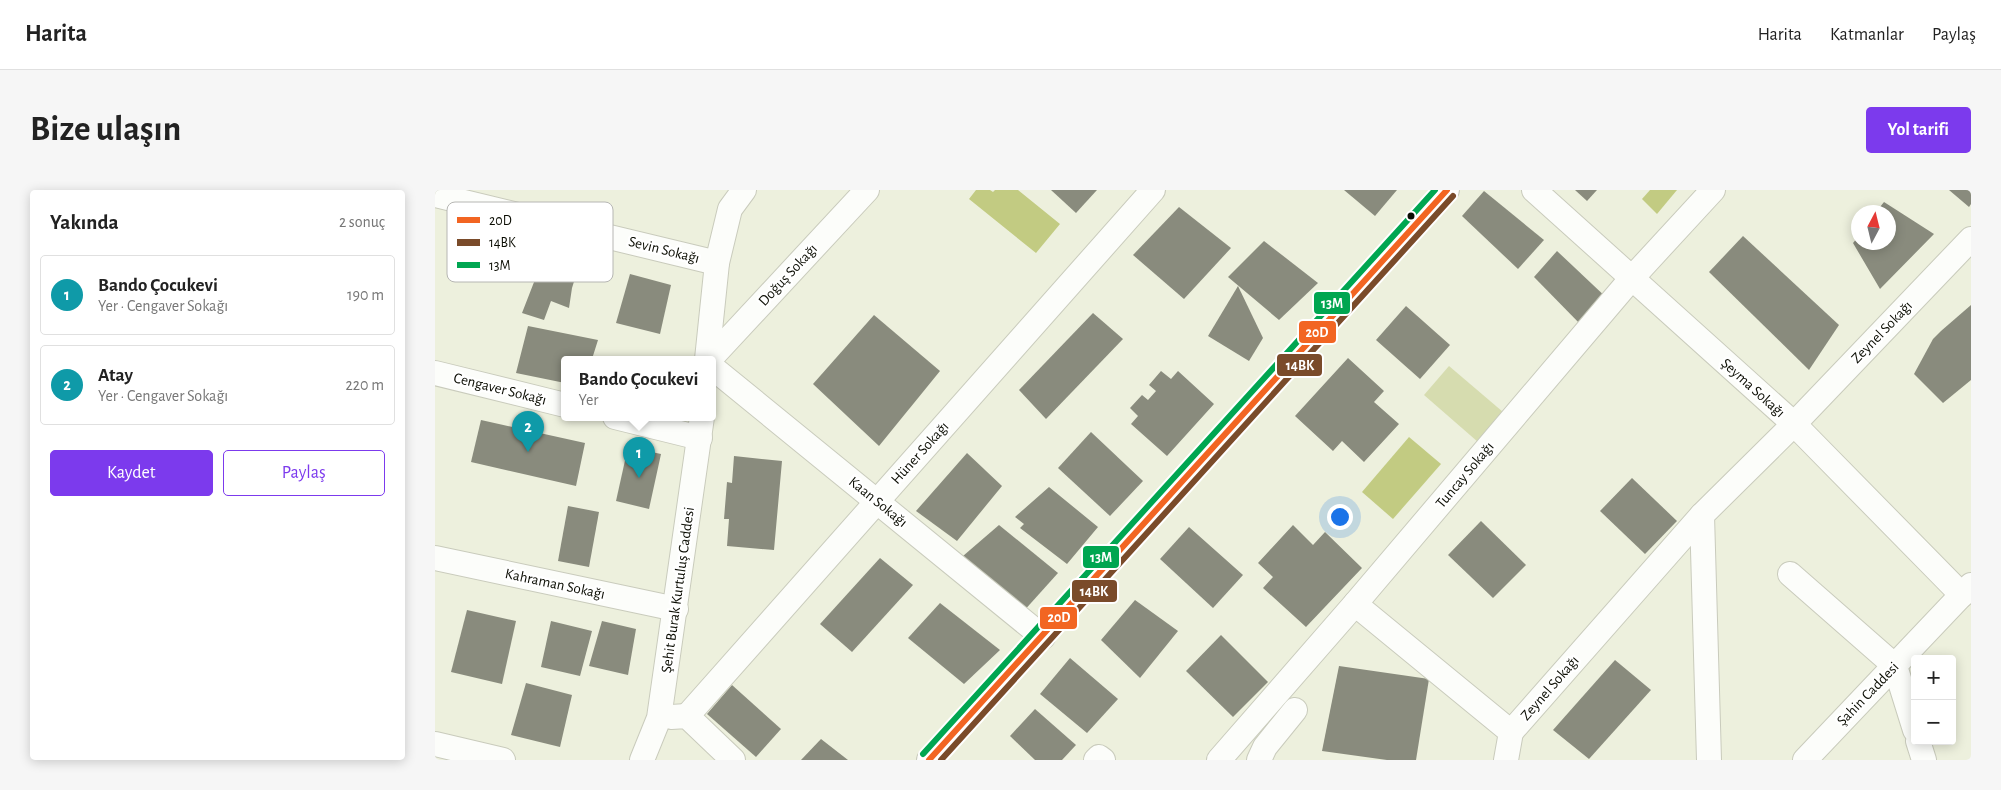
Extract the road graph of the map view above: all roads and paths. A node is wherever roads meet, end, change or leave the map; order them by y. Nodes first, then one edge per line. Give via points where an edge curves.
1 (744, 190) edge
2 (867, 190) edge
3 (1153, 190) edge
4 (1447, 190) edge
5 (1534, 190) edge
6 (1713, 190) edge
7 (437, 196) edge
8 (462, 202) edge
9 (613, 238) edge
10 (1971, 239) edge
11 (717, 263) junction
12 (1631, 279) junction
13 (708, 356) edge
14 (711, 356) edge
15 (716, 370) edge
16 (435, 373) edge
17 (561, 404) edge
18 (649, 421) edge
19 (1794, 424) junction
20 (701, 427) edge
21 (877, 502) junction
22 (1702, 515) junction
23 (435, 558) edge
24 (1790, 574) dead end
25 (1966, 590) edge
26 (1355, 604) junction
27 (676, 609) junction
28 (1043, 637) junction
29 (1895, 666) junction
30 (1295, 710) dead end
31 (687, 716) junction
32 (1911, 717) edge
33 (659, 718) junction
34 (1511, 732) junction
35 (435, 744) edge
36 (1919, 745) edge
37 (503, 760) edge
38 (642, 760) edge
39 (733, 760) edge
40 (929, 760) edge
41 (1096, 760) edge
42 (1103, 760) edge
43 (1219, 760) edge
44 (1259, 760) edge
45 (1506, 760) edge
46 (1709, 760) edge
47 (1805, 760) edge
48 (1924, 760) edge

1 - 11 street via 730,209
2 - 14 street, Doğuş Sokağı
3 - 21 street, Hüner Sokağı
4 - 28 street
5 - 12 street, Şeyma Sokağı
6 - 12 street, Tuncay Sokağı
7 - 8 street, Sevin Sokağı
9 - 11 street, Sevin Sokağı
10 - 19 street, Zeynel Sokağı
11 - 13 street
12 - 19 street, Şeyma Sokağı
12 - 26 street, Tuncay Sokağı
15 - 21 street, Kaan Sokağı
16 - 17 street, Cengaver Sokağı
18 - 20 street
19 - 22 street, Zeynel Sokağı
19 - 25 street, Şeyma Sokağı
20 - 27 street, Şehit Burak Kurtuluş Caddesi
21 - 28 street, Kaan Sokağı
21 - 31 street, Hüner Sokağı
22 - 34 street, Zeynel Sokağı
22 - 46 street
23 - 27 street, Kahraman Sokağı
24 - 29 street
25 - 29 street, Şahin Caddesi
26 - 34 street, Zeynel Sokağı
26 - 43 street, Tuncay Sokağı
27 - 33 street, Şehit Burak Kurtuluş Caddesi
28 - 40 street
29 - 32 street
29 - 47 street, Şahin Caddesi
30 - 44 street via 1265,747
31 - 33 street
31 - 39 street
33 - 38 street, Şehit Burak Kurtuluş Caddesi
34 - 45 street
35 - 37 street
36 - 48 street
41 - 42 street via 1099,757

